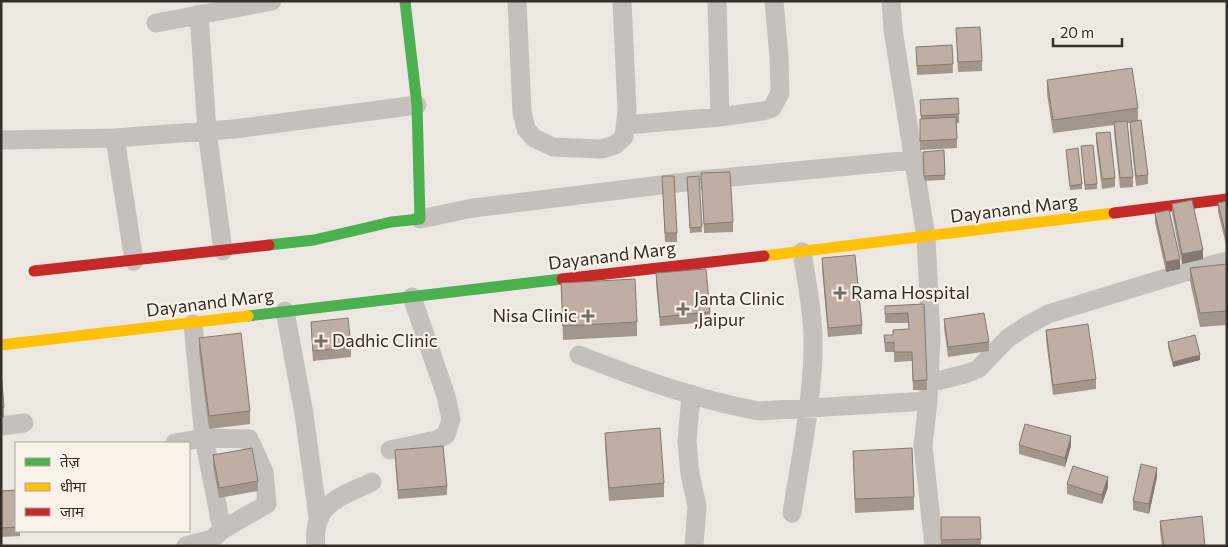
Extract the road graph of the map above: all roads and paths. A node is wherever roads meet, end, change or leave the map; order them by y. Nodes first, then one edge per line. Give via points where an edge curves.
1 (272, 1) edge
2 (405, 1) edge
3 (517, 1) edge
4 (622, 1) edge
5 (717, 1) edge
6 (774, 1) edge
7 (891, 1) edge
8 (199, 14) junction
9 (156, 23) dead end
10 (417, 105) junction
11 (720, 117) junction
12 (626, 125) junction
13 (207, 131) junction
14 (115, 138) junction
15 (1, 140) edge
16 (913, 160) junction
17 (1227, 199) edge
18 (420, 219) junction
19 (926, 238) junction
20 (223, 251) junction
21 (802, 252) junction
22 (134, 261) junction
23 (1227, 261) edge
24 (34, 271) dead end
25 (412, 297) junction
26 (286, 311) junction
27 (193, 324) junction
28 (1, 345) edge
29 (579, 355) dead end
30 (928, 392) junction
31 (691, 394) junction
32 (808, 408) junction
33 (24, 423) dead end
34 (1, 426) edge
35 (204, 438) junction
36 (180, 442) edge
37 (390, 450) dead end
38 (372, 482) dead end
39 (792, 513) dead end
40 (318, 517) junction
41 (222, 530) junction
42 (186, 546) edge
43 (316, 546) edge
44 (694, 546) edge
45 (934, 546) edge

1 - 8 street
2 - 10 street
3 - 12 street via 522,112 526,129 534,138 553,147 601,149 615,145 624,137
4 - 12 street
5 - 11 street
6 - 11 street via 780,93 772,108
7 - 16 street
8 - 9 street
8 - 13 street
10 - 13 street
10 - 18 street
11 - 12 street
13 - 14 street
13 - 20 street
14 - 15 street
14 - 22 street
16 - 18 street via 710,179 473,208
16 - 19 street
17 - 19 street, Dayanand Marg
18 - 20 street via 391,222 314,240
19 - 21 street, Dayanand Marg
19 - 30 street via 931,338
20 - 22 street
21 - 25 street, Dayanand Marg
21 - 32 street via 811,308 813,351
22 - 24 street
23 - 30 street via 1048,314 1008,338 978,369
25 - 26 street, Dayanand Marg
25 - 37 street via 451,419 446,435
26 - 27 street, Dayanand Marg
26 - 40 street
27 - 28 street, Dayanand Marg
27 - 35 street
29 - 31 street
30 - 32 street
30 - 45 street via 924,446
31 - 32 street via 759,411
31 - 44 street via 687,442 698,506
32 - 39 street
33 - 34 street
35 - 36 street
35 - 41 street
35 - 41 street via 249,439 264,472 268,504
38 - 40 street via 333,501
40 - 43 street
41 - 42 street via 212,539

